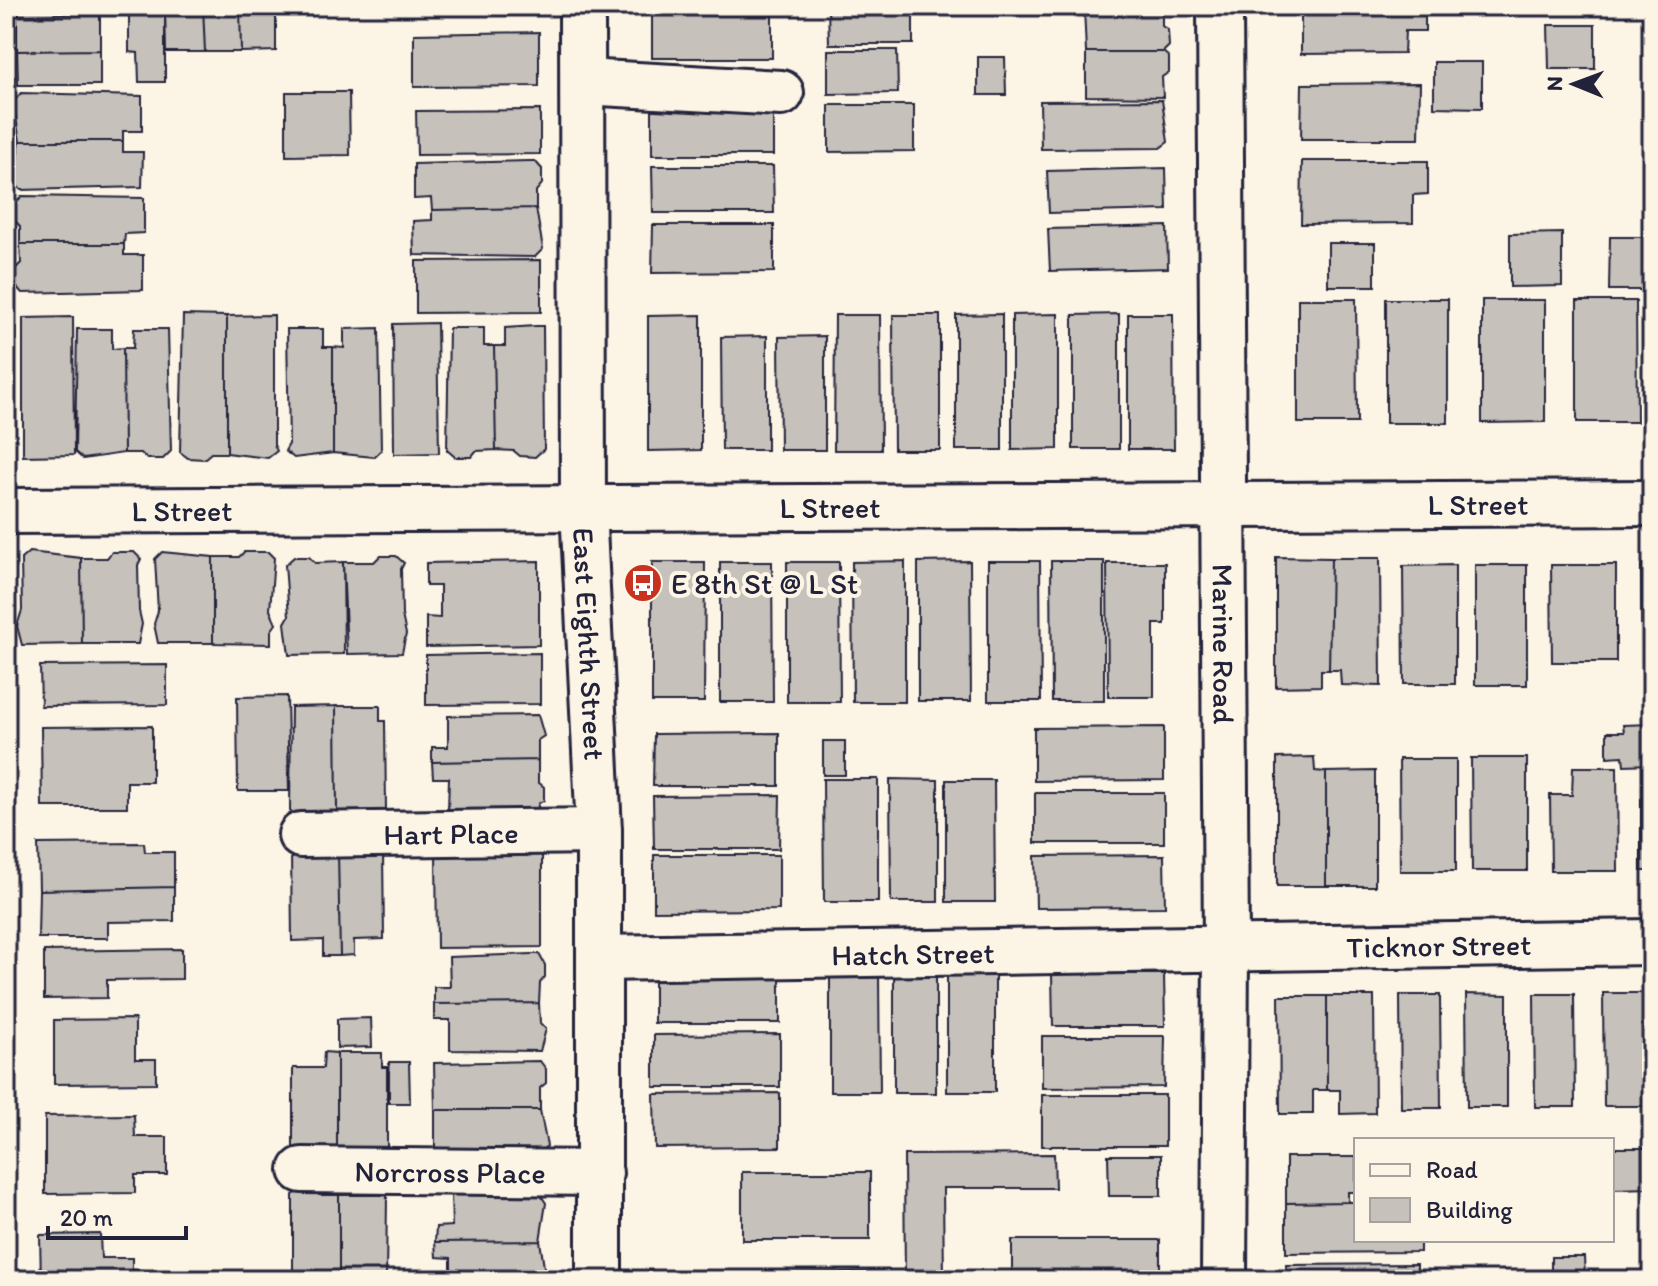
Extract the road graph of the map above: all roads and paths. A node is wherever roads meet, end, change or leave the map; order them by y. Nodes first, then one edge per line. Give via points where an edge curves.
1 (582, 6) edge
2 (1220, 6) edge
3 (583, 82) junction
4 (781, 93) dead end
5 (1652, 503) edge
6 (1223, 505) junction
7 (583, 508) junction
8 (6, 511) edge
9 (599, 831) junction
10 (301, 835) dead end
11 (1652, 942) edge
12 (1226, 950) junction
13 (599, 958) junction
14 (302, 1170) dead end
15 (600, 1173) junction
16 (599, 1280) edge
17 (1224, 1280) edge

1 - 3 street, East Eighth Street
2 - 6 street, Marine Road
3 - 4 street
3 - 7 street, East Eighth Street
5 - 6 street, L Street
6 - 7 street, L Street
6 - 12 street, Marine Road
7 - 8 street, L Street
7 - 9 street, East Eighth Street
9 - 10 street, Hart Place
9 - 13 street, East Eighth Street
11 - 12 street, Ticknor Street
12 - 13 street, Hatch Street
12 - 17 street, Marine Road
13 - 15 street, East Eighth Street
14 - 15 street, Norcross Place
15 - 16 street, East Eighth Street

